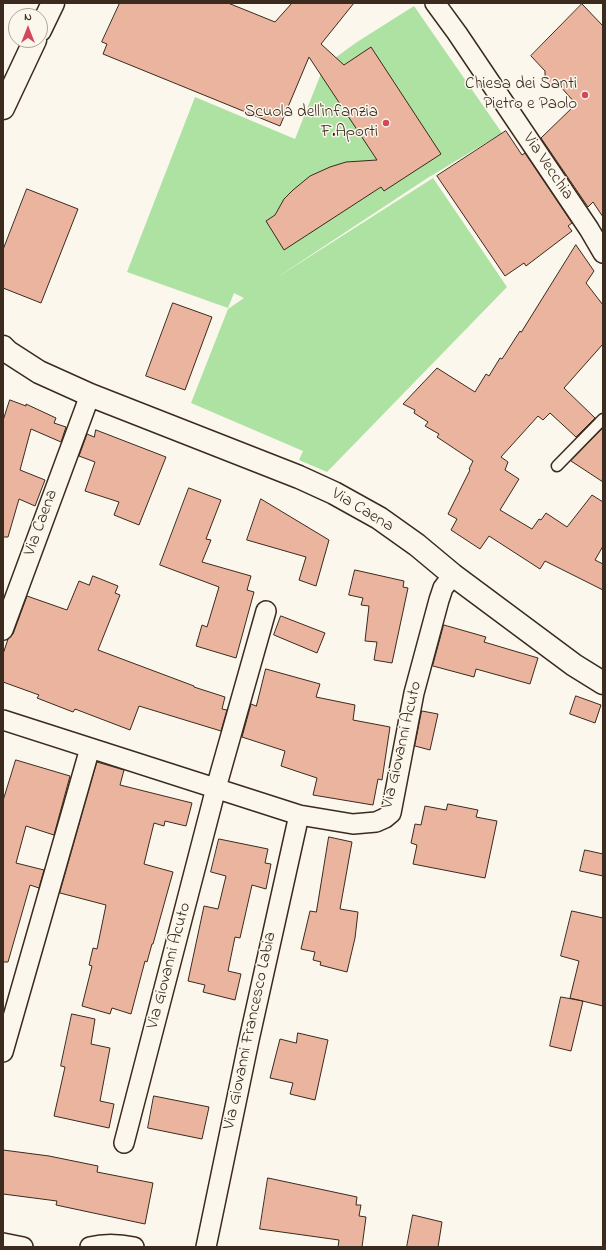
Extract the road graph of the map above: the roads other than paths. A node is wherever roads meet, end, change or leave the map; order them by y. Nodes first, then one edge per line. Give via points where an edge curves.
1 (53, 3) edge
2 (435, 3) edge
3 (48, 13) edge
4 (31, 48) edge
5 (3, 108) edge
6 (603, 253) edge
7 (3, 347) edge
8 (90, 394) junction
9 (603, 420) edge
10 (557, 466) dead end
11 (452, 575) junction
12 (266, 611) dead end
13 (3, 630) edge
14 (603, 683) edge
15 (3, 720) edge
16 (90, 748) junction
17 (216, 788) junction
18 (299, 815) junction
19 (3, 1052) edge
20 (124, 1143) dead end
21 (3, 1243) edge
22 (22, 1247) edge
23 (90, 1247) edge
24 (134, 1247) edge
25 (206, 1247) edge

1 - 3 street
2 - 6 street, Via Vecchia
4 - 5 street
7 - 8 street, Via Caena via 39,372
8 - 11 street, Via Caena via 334,492 379,518 417,545
8 - 13 street, Via Caena
9 - 10 lane
11 - 14 street, Via Caena via 574,665
11 - 18 street, Via Giovanni Acuto via 438,600 414,693 391,813 376,822 353,824
12 - 17 street, Via Giovanni Acuto
15 - 16 street, Via Giovanni Acuto
16 - 17 street, Via Giovanni Acuto
16 - 19 street
17 - 18 street, Via Giovanni Acuto
17 - 20 street, Via Giovanni Acuto
18 - 25 street, Via Giovanni Francesco Labia
21 - 22 street
23 - 24 street via 116,1244

